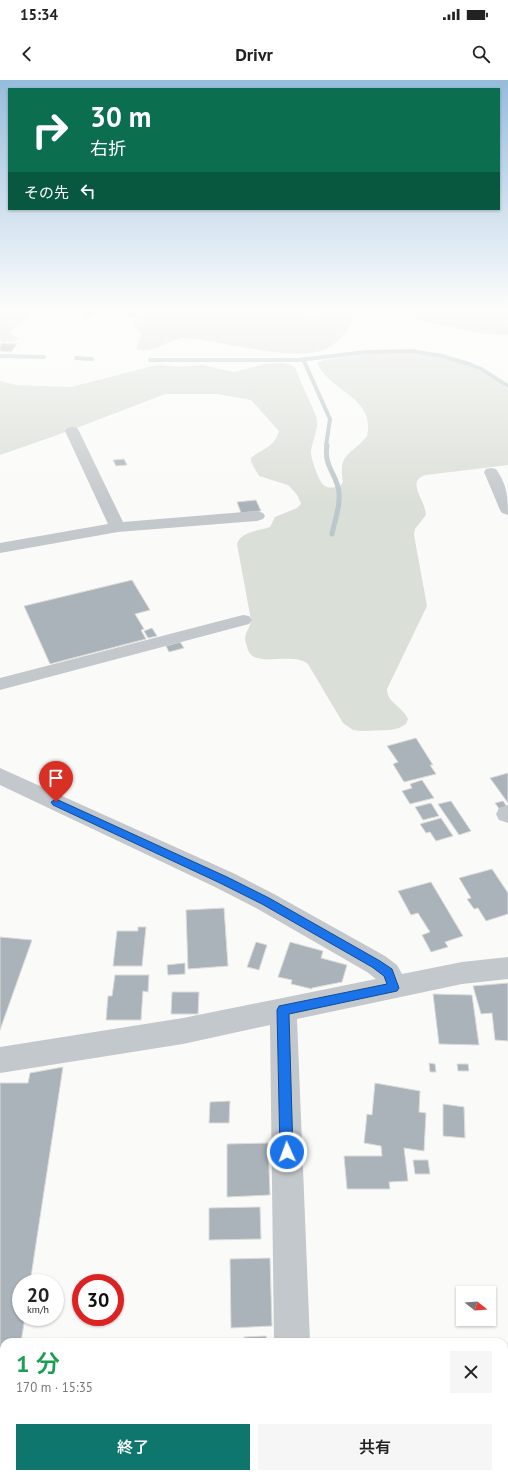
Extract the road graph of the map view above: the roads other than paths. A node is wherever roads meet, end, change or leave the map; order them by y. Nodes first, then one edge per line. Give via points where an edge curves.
1 (72, 431) dead end
2 (491, 472) dead end
3 (508, 510) edge
4 (257, 516) dead end
5 (118, 527) junction
6 (0, 548) edge
7 (243, 620) dead end
8 (0, 684) edge
9 (0, 776) edge
10 (508, 968) edge
11 (394, 988) junction
12 (283, 1010) junction
13 (0, 1060) edge
14 (292, 1338) edge

1 - 5 street
2 - 3 street
4 - 5 street
5 - 6 street
7 - 8 street
9 - 11 street via 265,901 376,964 388,973
10 - 11 street via 462,973
11 - 12 street
12 - 13 street via 183,1031
12 - 14 street

